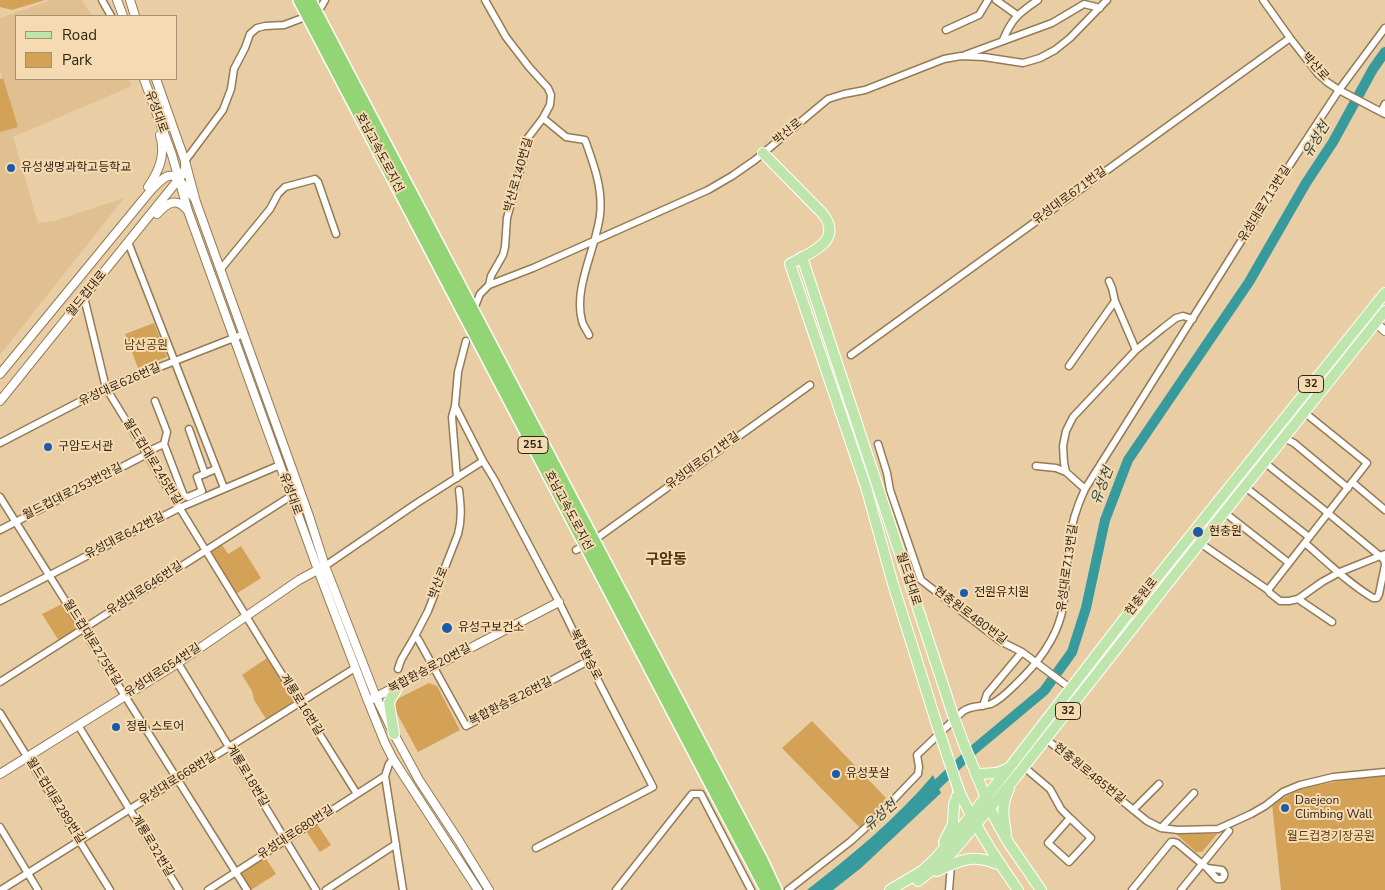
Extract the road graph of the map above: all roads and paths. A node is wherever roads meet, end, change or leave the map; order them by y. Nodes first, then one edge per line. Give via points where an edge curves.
1 (102, 0) edge
2 (117, 0) edge
3 (130, 0) edge
4 (299, 0) edge
5 (310, 0) edge
6 (325, 0) edge
7 (485, 0) edge
8 (988, 0) edge
9 (996, 0) edge
10 (1038, 0) edge
11 (1107, 0) edge
12 (1263, 0) edge
13 (1082, 2) edge
14 (321, 7) dead end
15 (1100, 8) junction
16 (110, 15) edge
17 (123, 15) edge
18 (135, 15) edge
19 (1017, 15) junction
20 (300, 19) dead end
21 (1385, 28) edge
22 (946, 30) dead end
23 (1290, 38) junction
24 (1003, 40) junction
25 (961, 56) junction
26 (144, 80) edge
27 (156, 80) edge
28 (1340, 91) junction
29 (1385, 104) edge
30 (156, 111) junction
31 (1383, 113) edge
32 (543, 118) junction
33 (763, 153) junction
34 (185, 161) junction
35 (179, 179) junction
36 (195, 200) junction
37 (188, 211) junction
38 (126, 220) junction
39 (135, 234) junction
40 (336, 234) dead end
41 (128, 242) junction
42 (594, 242) junction
43 (802, 257) junction
44 (220, 270) junction
45 (1109, 281) dead end
46 (489, 285) junction
47 (1385, 293) edge
48 (84, 298) junction
49 (1115, 301) junction
50 (476, 304) dead end
51 (1378, 316) edge
52 (1193, 319) junction
53 (1385, 331) edge
54 (244, 334) junction
55 (589, 335) dead end
56 (234, 338) junction
57 (466, 341) dead end
58 (1136, 350) junction
59 (851, 355) dead end
60 (174, 361) junction
61 (1070, 366) dead end
62 (0, 374) edge
63 (810, 385) dead end
64 (106, 388) junction
65 (0, 401) edge
66 (155, 401) dead end
67 (455, 406) junction
68 (1304, 412) junction
69 (189, 429) dead end
70 (1284, 438) junction
71 (0, 444) edge
72 (164, 444) junction
73 (878, 444) dead end
74 (146, 454) junction
75 (483, 461) junction
76 (1264, 462) junction
77 (280, 465) junction
78 (1036, 466) dead end
79 (216, 469) junction
80 (1066, 472) junction
81 (205, 474) junction
82 (457, 478) junction
83 (1350, 485) junction
84 (1244, 486) junction
85 (224, 488) junction
86 (1085, 489) junction
87 (459, 490) dead end
88 (291, 496) junction
89 (0, 497) edge
90 (180, 508) junction
91 (1385, 510) edge
92 (1224, 512) junction
93 (1328, 512) junction
94 (15, 522) junction
95 (0, 530) edge
96 (597, 538) dead end
97 (1307, 540) junction
98 (1200, 543) junction
99 (205, 550) junction
100 (1383, 555) edge
101 (1289, 563) junction
102 (1385, 565) edge
103 (321, 568) junction
104 (1340, 572) junction
105 (48, 575) junction
106 (1268, 590) junction
107 (1298, 599) junction
108 (0, 601) edge
109 (559, 602) junction
110 (1135, 605) junction
111 (246, 616) junction
112 (1332, 622) dead end
113 (84, 629) junction
114 (415, 636) junction
115 (1121, 644) junction
116 (1022, 652) junction
117 (588, 662) junction
118 (178, 663) junction
119 (1037, 663) junction
120 (435, 667) junction
121 (355, 668) junction
122 (398, 669) dead end
123 (0, 682) edge
124 (1066, 685) junction
125 (398, 686) junction
126 (126, 696) junction
127 (378, 696) junction
128 (368, 701) junction
129 (300, 702) junction
130 (983, 706) junction
131 (0, 713) edge
132 (78, 725) junction
133 (394, 734) junction
134 (1046, 739) junction
135 (229, 747) junction
136 (27, 756) junction
137 (393, 759) junction
138 (1010, 767) junction
139 (1024, 767) junction
140 (1385, 772) edge
141 (0, 774) edge
142 (976, 775) junction
143 (385, 776) junction
144 (1015, 778) junction
145 (177, 779) junction
146 (1159, 784) dead end
147 (959, 791) junction
148 (1194, 793) dead end
149 (357, 794) junction
150 (986, 797) junction
151 (990, 808) junction
152 (130, 809) junction
153 (1133, 810) junction
154 (1070, 818) junction
155 (973, 820) junction
156 (0, 827) edge
157 (1161, 828) junction
158 (1230, 831) dead end
159 (286, 840) junction
160 (80, 841) junction
161 (1008, 842) junction
162 (396, 844) junction
163 (536, 848) dead end
164 (935, 859) junction
165 (951, 865) junction
166 (1002, 866) junction
167 (1205, 866) junction
168 (236, 872) junction
169 (28, 874) junction
170 (925, 876) junction
171 (2, 890) edge
172 (38, 890) edge
173 (110, 890) edge
174 (179, 890) edge
175 (208, 890) edge
176 (247, 890) edge
177 (316, 890) edge
178 (326, 890) edge
179 (402, 890) edge
180 (478, 890) edge
181 (489, 890) edge
182 (616, 890) edge
183 (751, 890) edge
184 (766, 890) edge
185 (776, 890) edge
186 (788, 890) edge
187 (890, 890) edge
188 (902, 890) edge
189 (949, 890) edge
190 (1018, 890) edge
191 (1041, 890) edge
192 (1132, 890) edge
193 (1181, 890) edge

1 - 16 street
2 - 17 street
3 - 18 street
4 - 184 highway, 호남고속도로지선 / 251
5 - 185 highway, 호남고속도로지선 / 251
6 - 14 street
7 - 32 street, 박산로140번길 via 517,52 548,88 550,105
8 - 22 street via 979,15
9 - 19 street
10 - 19 street
11 - 15 street, 박산로
12 - 23 street, 박산로
13 - 15 street
13 - 24 street via 1052,23
15 - 25 street, 박산로 via 1070,38 1040,58 1023,62
19 - 24 street
20 - 34 street via 284,25 257,28 250,34 234,69 223,110
21 - 28 street, 유성대로713번길
23 - 28 street, 박산로 via 1318,74
23 - 59 street, 유성대로671번길
24 - 25 street
25 - 33 street, 박산로 via 944,59 865,90 828,99
26 - 30 street, 유성대로
27 - 34 street, 유성대로
28 - 31 street, 박산로
28 - 52 street, 유성대로713번길
29 - 31 street
30 - 35 street, 유성대로
30 - 38 street via 162,159 153,180
32 - 42 street via 566,136 585,140 601,197
32 - 46 street, 박산로140번길 via 527,139 507,218 503,255
33 - 42 street, 박산로 via 708,190
33 - 43 main road via 830,227 827,240 819,249
34 - 35 street, 월드컵대로 via 185,169
34 - 36 street, 유성대로
35 - 36 street
35 - 37 street, 유성대로
35 - 38 street, 월드컵대로 via 162,178
35 - 39 street, 월드컵대로
36 - 44 street, 유성대로
37 - 39 street via 179,203 171,202
37 - 56 street, 유성대로
38 - 39 street via 139,210 145,214
38 - 62 street, 월드컵대로
39 - 41 street, 월드컵대로
40 - 44 street via 315,179 285,188
41 - 48 street, 월드컵대로
41 - 60 street
42 - 46 street, 박산로
42 - 55 street via 581,287 582,322
43 - 142 main road, 월드컵대로, bridge via 953,716
43 - 147 main road, 월드컵대로, bridge via 790,264 866,487 893,584
44 - 54 street, 유성대로
45 - 49 street
46 - 50 street
47 - 51 main road, 현충원로 / 32
48 - 64 street, 월드컵대로245번길
48 - 65 street, 월드컵대로
49 - 58 street
49 - 61 street
51 - 53 street
51 - 68 main road, 현충원로 / 32
51 - 110 main road, 현충원로 / 32 via 1326,366
52 - 58 street via 1176,318
52 - 86 street, 유성대로713번길
54 - 56 street, 유성대로626번길
54 - 103 street, 유성대로 via 309,516
56 - 60 street, 유성대로626번길
56 - 77 street, 유성대로
57 - 67 street via 458,372
58 - 80 street via 1073,418 1063,446
60 - 64 street, 유성대로626번길
60 - 79 street
63 - 96 street, 유성대로671번길
64 - 71 street, 유성대로626번길
64 - 74 street, 월드컵대로245번길
66 - 72 street via 167,432
67 - 75 street, 복합환승로
67 - 82 street via 452,417
68 - 70 main road, 현충원로 / 32
68 - 83 street via 1367,463
69 - 81 street
70 - 76 main road, 현충원로 / 32
70 - 83 street
72 - 74 street, 월드컵대로253번안길
72 - 81 street via 184,496 202,491 197,477
73 - 116 street, 현충원로480번길 via 921,580 1000,641
74 - 90 street, 월드컵대로245번길
74 - 94 street, 월드컵대로253번안길
75 - 82 street
75 - 109 street, 복합환승로
76 - 84 main road, 현충원로 / 32
76 - 93 street
77 - 85 street, 유성대로642번길
77 - 88 street, 유성대로
78 - 80 street
79 - 81 street
79 - 85 street
80 - 86 street
82 - 103 street
83 - 91 street
83 - 93 street
84 - 92 main road, 현충원로 / 32
84 - 97 street
85 - 90 street, 유성대로642번길
86 - 119 street, 유성대로713번길 via 1069,541 1061,617
87 - 114 street, 박산로 via 462,506 458,534
88 - 99 street, 유성대로646번길
88 - 103 street, 유성대로
89 - 94 street, 월드컵대로275번길
90 - 99 street, 월드컵대로245번길
90 - 105 street, 유성대로642번길
92 - 98 main road, 현충원로 / 32
92 - 101 street
93 - 97 street
93 - 100 street
94 - 95 street, 월드컵대로253번안길
94 - 105 street, 월드컵대로275번길
97 - 101 street
97 - 104 street
98 - 106 street
98 - 115 main road, 현충원로 / 32
99 - 111 street, 월드컵대로245번길
99 - 113 street, 유성대로646번길
100 - 102 street
100 - 104 street
101 - 106 street
102 - 104 street via 1376,598 1349,582
103 - 111 street, 유성대로654번길
103 - 121 street, 유성대로
103 - 127 street, 유성대로
104 - 107 street
105 - 108 street, 유성대로642번길
105 - 113 street, 월드컵대로275번길
106 - 107 street via 1280,601
107 - 112 street
109 - 117 street, 복합환승로
109 - 120 street, 복합환승로20번길
110 - 115 main road via 1132,618 1112,647
110 - 124 main road, 현충원로 / 32
111 - 118 street, 유성대로654번길
111 - 129 street, 계룡로16번길
113 - 123 street, 유성대로646번길
113 - 126 street, 월드컵대로275번길
114 - 120 street
114 - 122 street, 박산로
115 - 134 main road, 현충원로 / 32
116 - 119 street, 현충원로480번길
116 - 130 street via 987,694
117 - 120 street, 복합환승로26번길 via 466,726
117 - 163 street, 복합환승로 via 653,787
118 - 126 street, 유성대로654번길
118 - 135 street, 계룡로18번길
119 - 124 street, 현충원로480번길
119 - 130 street, 유성대로713번길 via 1001,698
120 - 125 street, 복합환승로20번길
121 - 128 street, 유성대로
121 - 129 street, 유성대로668번길
124 - 138 main road, 현충원로 / 32
125 - 127 street, 복합환승로20번길
125 - 133 main road via 389,703
126 - 132 street, 유성대로654번길
126 - 145 street, 월드컵대로275번길
127 - 128 street
127 - 133 street, 유성대로
128 - 137 street, 유성대로
129 - 135 street, 유성대로668번길
129 - 149 street, 계룡로16번길
130 - 186 street, 유성대로713번길 via 966,708 917,755 918,774 874,820
131 - 136 street, 월드컵대로289번길
132 - 136 street, 유성대로654번길
132 - 152 street, 계룡로32번길
133 - 181 street, 유성대로 via 419,780
134 - 139 main road, 현충원로 / 32
134 - 153 street, 현충원로485번길
135 - 145 street, 유성대로668번길
135 - 159 street, 계룡로18번길
136 - 141 street, 유성대로654번길
136 - 160 street, 월드컵대로289번길
137 - 143 street
137 - 180 street, 유성대로
138 - 142 main road via 995,774
138 - 150 main road, 현충원로 / 32
139 - 144 main road, 현충원로 / 32
139 - 154 street via 1050,788
140 - 157 street, 현충원로485번길 via 1333,777 1300,785 1218,829
142 - 150 main road, 월드컵대로
143 - 149 street, 유성대로680번길
143 - 162 street
144 - 151 main road, 현충원로 / 32
144 - 161 main road via 1004,801
145 - 152 street, 유성대로668번길
145 - 168 street, 월드컵대로275번길
146 - 153 street, 현충원로485번길
147 - 155 main road, 월드컵대로
147 - 164 main road via 952,824
148 - 157 street
149 - 159 street, 유성대로680번길
150 - 151 main road, 월드컵대로
150 - 155 main road, 현충원로 / 32
151 - 155 main road, 현충원로 / 32
151 - 161 main road, 월드컵대로
152 - 160 street, 유성대로668번길
152 - 174 street, 계룡로32번길
153 - 157 street, 현충원로485번길
154 - 154 street via 1091,838 1069,862 1048,843
155 - 164 main road, 현충원로 / 32
155 - 166 main road, 월드컵대로
155 - 170 main road, 현충원로 / 32 via 944,861
156 - 169 street
158 - 167 street
159 - 168 street, 유성대로680번길
159 - 177 street, 계룡로18번길
160 - 169 street, 유성대로668번길
160 - 173 street, 월드컵대로289번길
161 - 191 main road, 월드컵대로
162 - 178 street
162 - 179 street
164 - 187 main road, 현충원로 / 32 via 922,871
165 - 166 main road via 977,858
165 - 170 main road
165 - 189 street
166 - 190 main road, 월드컵대로
167 - 192 street via 1171,842
167 - 193 street
168 - 175 street, 유성대로680번길
168 - 176 street, 월드컵대로275번길
169 - 171 street, 유성대로668번길
169 - 172 street
170 - 188 main road, 현충원로 / 32
182 - 183 street via 692,794 701,794

